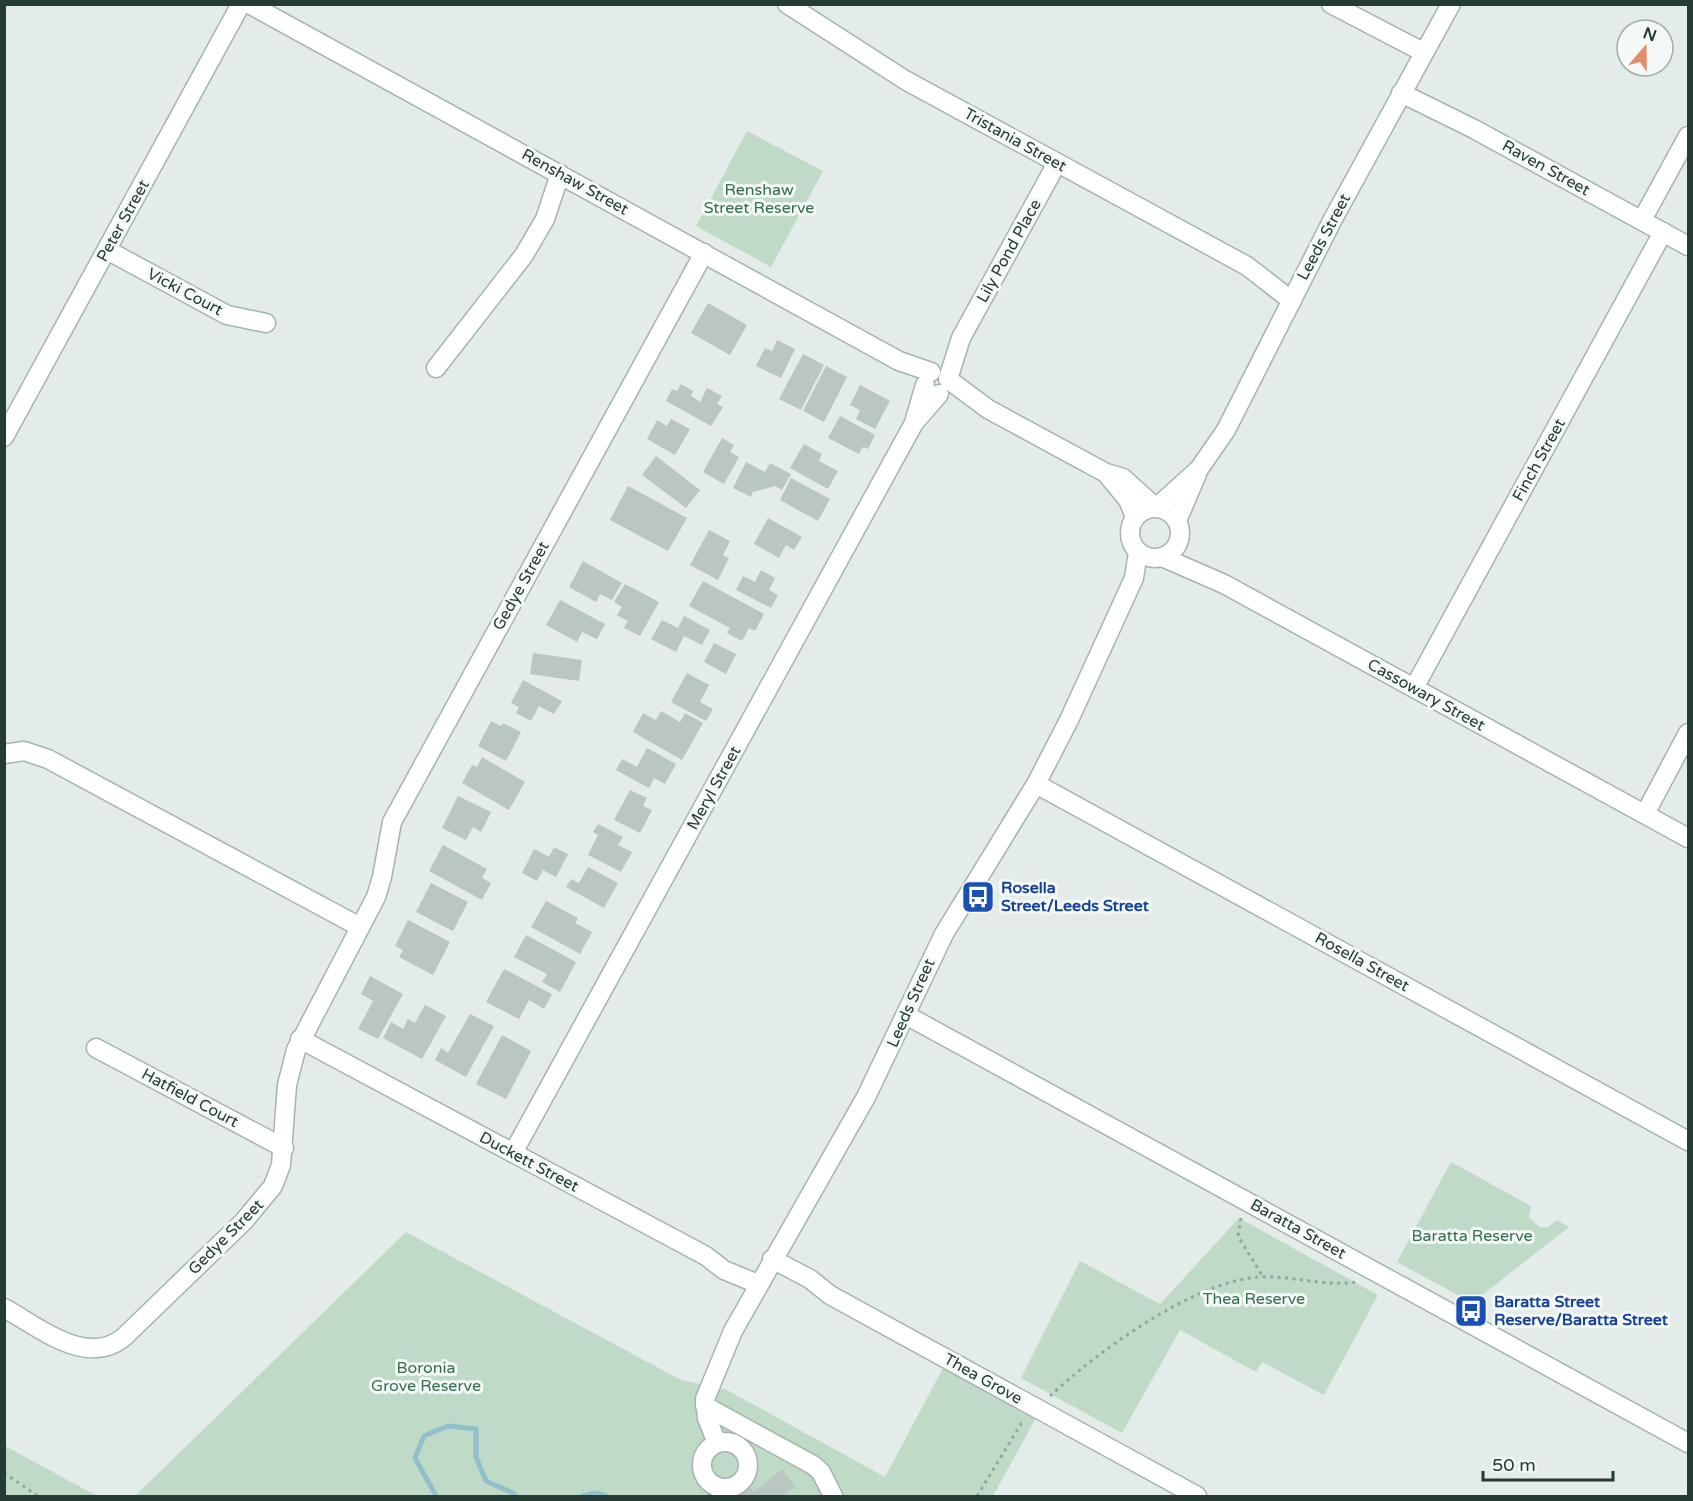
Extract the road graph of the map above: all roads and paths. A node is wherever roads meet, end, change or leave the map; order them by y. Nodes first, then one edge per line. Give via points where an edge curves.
1 (241, 4) edge
2 (249, 4) edge
3 (787, 4) edge
4 (1331, 4) edge
5 (1451, 4) edge
6 (1423, 52) junction
7 (1401, 93) junction
8 (1689, 136) edge
9 (1057, 163) junction
10 (560, 174) junction
11 (1642, 220) junction
12 (1663, 232) junction
13 (1689, 246) edge
14 (107, 250) junction
15 (704, 253) junction
16 (1295, 293) junction
17 (266, 323) dead end
18 (436, 368) dead end
19 (936, 382) junction
20 (4, 437) edge
21 (1199, 469) junction
22 (1106, 473) junction
23 (1156, 507) junction
24 (1135, 517) junction
25 (1177, 521) junction
26 (1179, 542) junction
27 (1138, 552) junction
28 (1160, 557) junction
29 (1224, 584) junction
30 (1123, 603) junction
31 (1414, 688) junction
32 (1689, 734) edge
33 (4, 753) edge
34 (1036, 784) junction
35 (1644, 814) junction
36 (1689, 838) edge
37 (360, 927) junction
38 (906, 1015) junction
39 (300, 1039) junction
40 (96, 1048) dead end
41 (1689, 1141) edge
42 (284, 1148) junction
43 (513, 1153) junction
44 (1242, 1218) dead end
45 (772, 1259) junction
46 (1263, 1276) junction
47 (1358, 1281) dead end
48 (758, 1284) junction
49 (4, 1308) edge
50 (705, 1406) junction
51 (1042, 1411) junction
52 (717, 1443) junction
53 (1689, 1443) edge
54 (4, 1473) edge
55 (712, 1491) edge
56 (38, 1497) edge
57 (833, 1497) edge
58 (977, 1497) edge
59 (1197, 1497) edge

1 - 14 street, Peter Street
2 - 10 street, Renshaw Street
3 - 9 street, Tristania Street via 872,60
4 - 6 street
5 - 6 street, Leeds Street
6 - 7 street, Leeds Street
7 - 11 street, Raven Street
7 - 16 street, Leeds Street
8 - 11 street
9 - 16 street, Tristania Street
9 - 19 street, Lily Pond Place
10 - 15 street, Renshaw Street
10 - 18 street via 545,219 529,247
11 - 12 street, Raven Street
12 - 13 street, Raven Street
12 - 31 street, Finch Street
14 - 17 street, Vicki Court via 226,315
14 - 20 street, Peter Street
15 - 19 street, Renshaw Street
15 - 37 street, Gedye Street via 392,822 380,887
16 - 21 street, Leeds Street via 1249,389
19 - 22 street, Renshaw Street
19 - 43 street, Meryl Street
21 - 23 street, Leeds Street
21 - 25 street, Leeds Street
22 - 23 street, Renshaw Street via 1123,478
22 - 24 street, Renshaw Street via 1128,500
23 - 24 street
23 - 25 street via 1172,514
24 - 27 street via 1130,531
25 - 26 street
26 - 28 street via 1169,554
26 - 29 street via 1193,561
27 - 28 street
27 - 30 street, Leeds Street via 1134,578
28 - 29 street, Cassowary Street
28 - 30 street, Leeds Street
29 - 31 street, Cassowary Street
30 - 34 street, Leeds Street
31 - 35 street, Cassowary Street
32 - 35 street
33 - 37 street via 24,751 48,759
34 - 38 street, Leeds Street via 944,933
34 - 41 street, Rosella Street
35 - 36 street, Cassowary Street
37 - 39 street, Gedye Street
38 - 45 street, Leeds Street via 866,1097
38 - 53 street, Baratta Street
39 - 42 street, Gedye Street via 287,1085
39 - 43 street, Duckett Street
40 - 42 street, Hatfield Court
42 - 49 street, Gedye Street via 277,1177 257,1208 116,1344 97,1350 78,1347
43 - 48 street, Duckett Street via 706,1256 724,1270
44 - 46 path via 1238,1236
45 - 48 street, Leeds Street
45 - 51 street, Thea Grove
46 - 47 path via 1322,1283
46 - 51 path via 1182,1301 1092,1359 1050,1397
48 - 50 street, Leeds Street via 715,1371
50 - 52 street
50 - 57 street via 813,1466 821,1472
51 - 58 path via 1034,1426 1021,1424
51 - 59 street, Thea Grove
52 - 55 street via 702,1461
52 - 55 street via 739,1447 749,1467 737,1486
54 - 56 path

